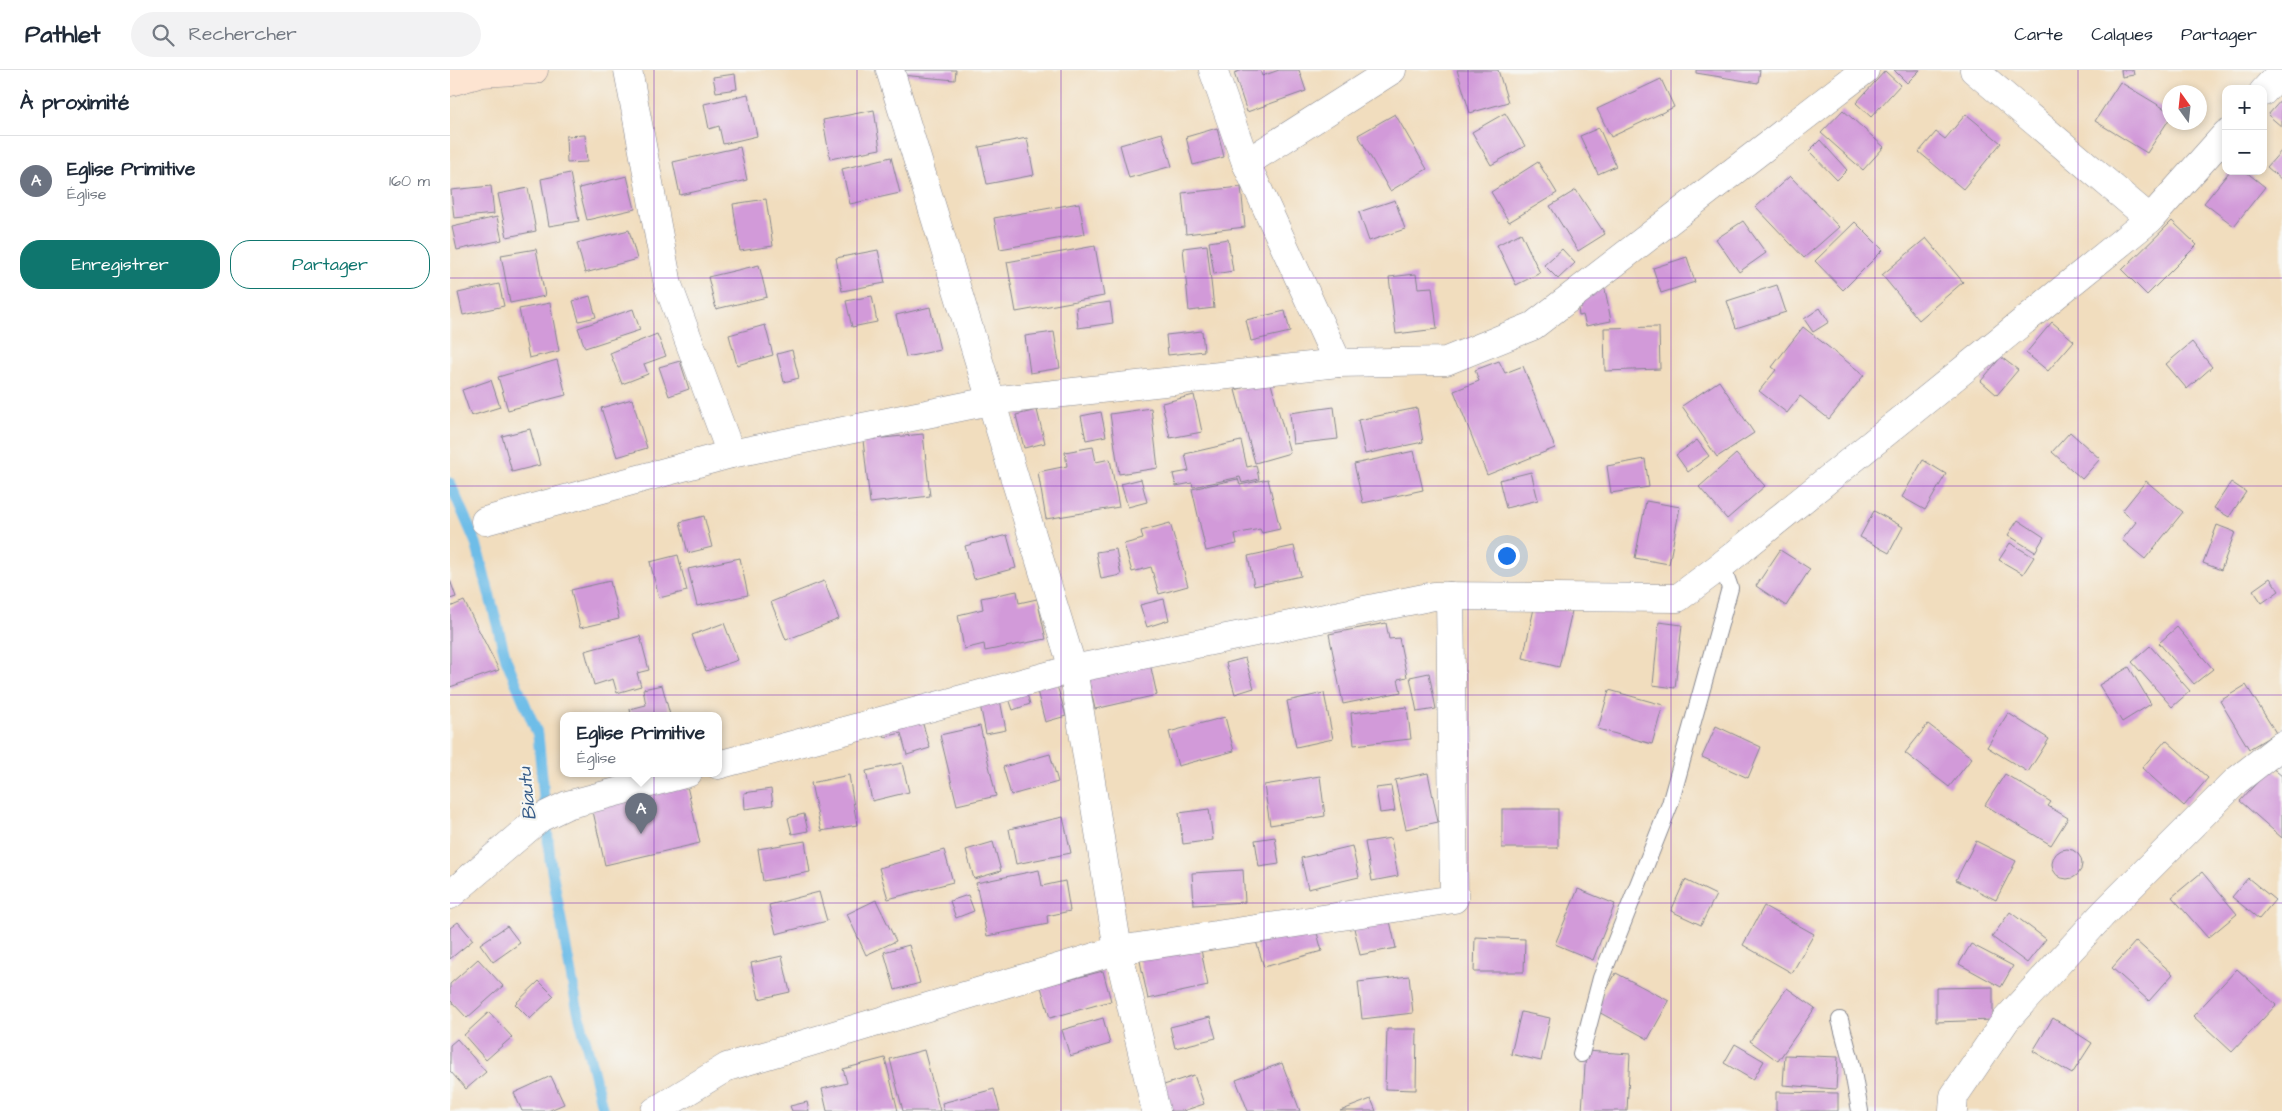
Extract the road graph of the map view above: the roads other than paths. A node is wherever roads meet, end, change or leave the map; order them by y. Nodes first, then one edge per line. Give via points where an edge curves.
1 (534, 70) edge
2 (628, 70) edge
3 (890, 70) edge
4 (1213, 70) edge
5 (1392, 70) edge
6 (1865, 70) edge
7 (1974, 70) edge
8 (2282, 71) edge
9 (481, 72) edge
10 (450, 82) edge
11 (2267, 88) edge
12 (2222, 138) edge
13 (1246, 163) junction
14 (2150, 219) junction
15 (1338, 362) junction
16 (990, 401) junction
17 (731, 454) junction
18 (486, 521) dead end
19 (1722, 565) junction
20 (1450, 596) junction
21 (1073, 669) junction
22 (2282, 745) edge
23 (722, 764) edge
24 (673, 777) edge
25 (450, 895) edge
26 (1118, 950) junction
27 (1840, 1020) dead end
28 (1581, 1054) dead end
29 (655, 1111) edge
30 (1156, 1111) edge
31 (1860, 1111) edge
32 (1952, 1111) edge

1 - 9 street
2 - 17 street via 668,285
3 - 16 street
4 - 13 street
5 - 13 street
6 - 15 street via 1533,326 1446,361
7 - 14 street
8 - 11 street
9 - 10 street
12 - 14 street
13 - 15 street
14 - 19 street
15 - 16 street
16 - 17 street
16 - 21 street
17 - 18 street
19 - 20 street via 1678,598
19 - 28 lane via 1730,588 1670,804 1601,978
20 - 21 street via 1424,598
20 - 26 street via 1454,899
21 - 23 street
21 - 26 street
22 - 32 street via 2236,781 2103,914 2006,1020 1954,1096
24 - 25 street via 568,805 540,818
26 - 29 street via 727,1067
26 - 30 street
27 - 31 lane

